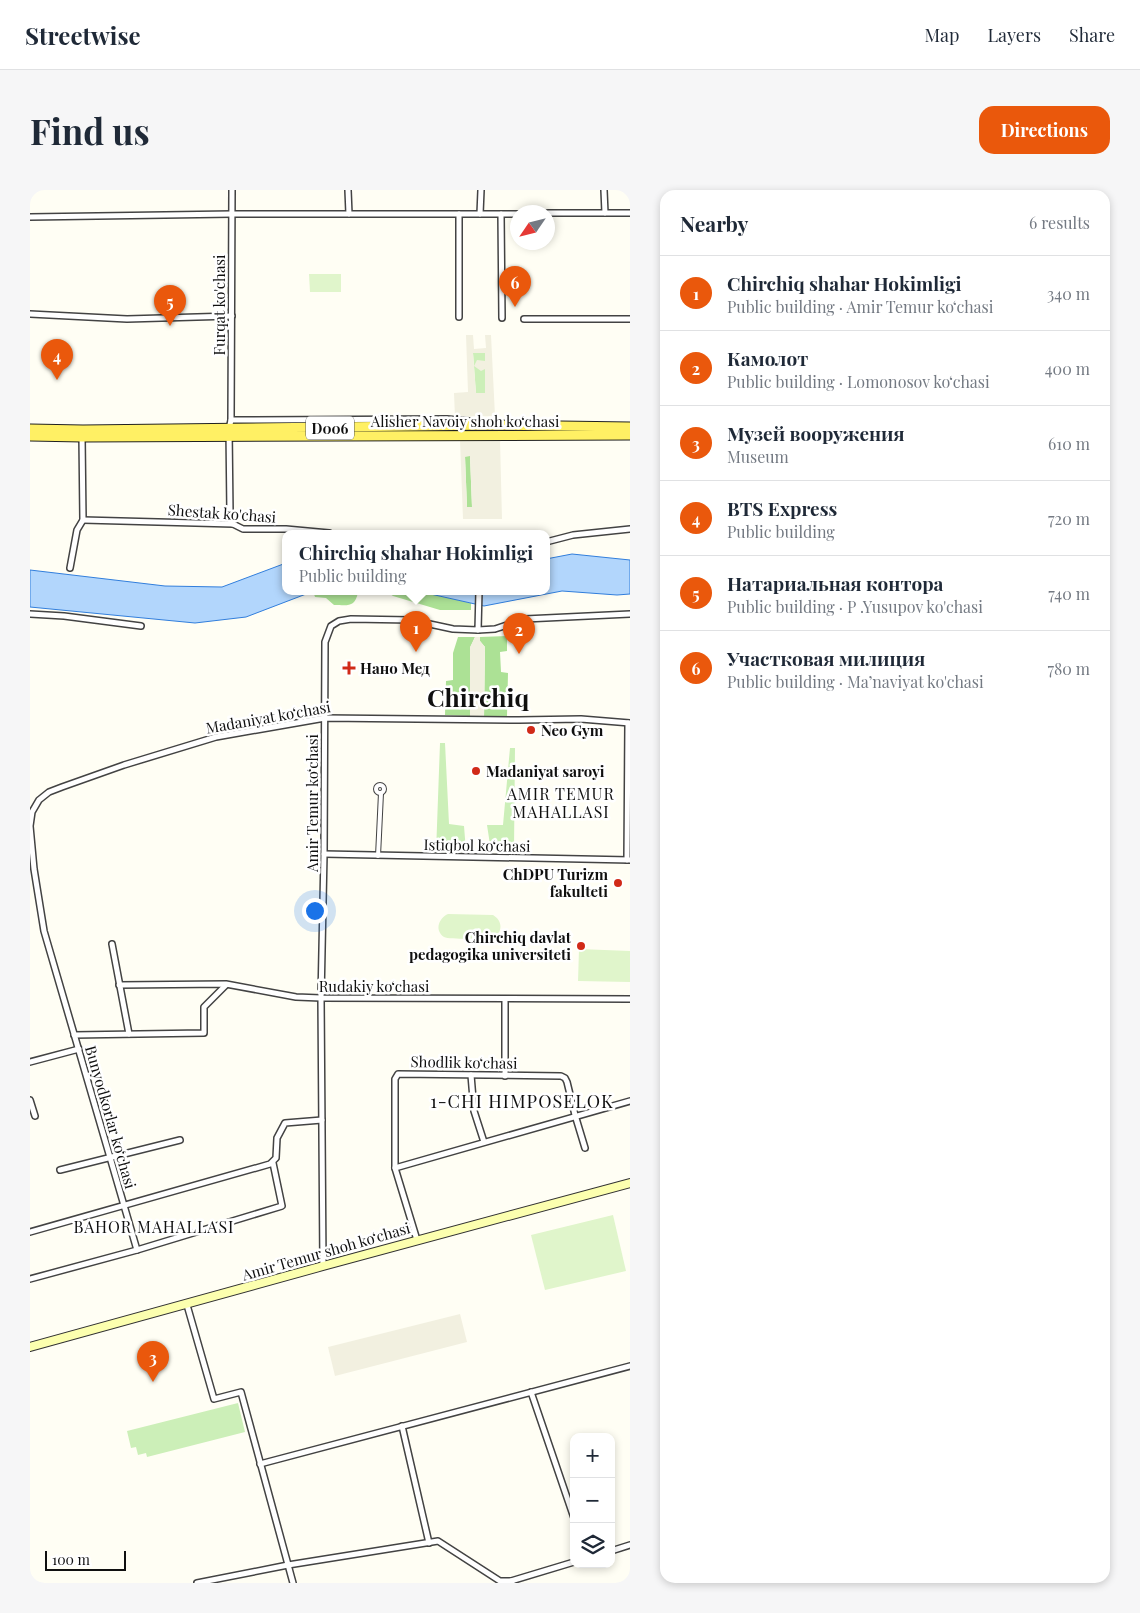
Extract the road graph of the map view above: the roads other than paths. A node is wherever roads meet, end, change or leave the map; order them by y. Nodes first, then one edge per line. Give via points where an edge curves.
1 (232, 190) edge
2 (348, 190) edge
3 (481, 190) edge
4 (604, 190) edge
5 (630, 212) edge
6 (555, 213) edge
7 (605, 213) junction
8 (232, 214) junction
9 (348, 214) junction
10 (459, 214) junction
11 (480, 214) junction
12 (502, 214) junction
13 (510, 214) edge
14 (30, 216) edge
15 (30, 314) edge
16 (232, 316) junction
17 (458, 317) dead end
18 (502, 318) dead end
19 (524, 318) dead end
20 (630, 319) edge
21 (630, 427) edge
22 (30, 429) edge
23 (230, 429) junction
24 (630, 435) edge
25 (30, 436) edge
26 (82, 437) junction
27 (83, 520) junction
28 (233, 524) junction
29 (630, 529) edge
30 (286, 530) edge
31 (550, 541) edge
32 (70, 568) dead end
33 (479, 595) edge
34 (30, 614) edge
35 (630, 614) edge
36 (140, 626) dead end
37 (478, 630) junction
38 (325, 718) junction
39 (629, 723) edge
40 (381, 793) dead end
41 (30, 826) edge
42 (324, 854) junction
43 (378, 856) junction
44 (628, 860) edge
45 (112, 944) dead end
46 (226, 984) junction
47 (119, 985) junction
48 (321, 998) junction
49 (505, 999) junction
50 (630, 999) edge
51 (129, 1034) junction
52 (74, 1035) junction
53 (79, 1048) junction
54 (30, 1062) edge
55 (471, 1075) junction
56 (505, 1076) junction
57 (30, 1100) edge
58 (630, 1100) edge
59 (575, 1115) junction
60 (35, 1116) dead end
61 (322, 1120) junction
62 (180, 1140) dead end
63 (484, 1142) junction
64 (585, 1148) dead end
65 (110, 1158) junction
66 (273, 1163) junction
67 (395, 1168) junction
68 (60, 1170) dead end
69 (630, 1183) edge
70 (123, 1206) junction
71 (30, 1232) edge
72 (417, 1240) junction
73 (136, 1250) junction
74 (322, 1266) junction
75 (30, 1279) edge
76 (187, 1305) junction
77 (30, 1347) edge
78 (630, 1366) edge
79 (531, 1392) junction
80 (402, 1426) junction
81 (260, 1464) junction
82 (570, 1506) edge
83 (429, 1543) junction
84 (630, 1545) edge
85 (615, 1549) edge
86 (570, 1563) edge
87 (288, 1566) junction
88 (197, 1582) edge
89 (512, 1582) edge
90 (292, 1583) edge

1 - 8 street, Furqat ko'chasi
2 - 9 street
3 - 11 street
4 - 7 street
5 - 7 street
6 - 7 street
8 - 9 street
8 - 14 street
8 - 16 street, Furqat ko'chasi
9 - 10 street
10 - 11 street
10 - 17 street
11 - 12 street
12 - 13 street
12 - 18 street
15 - 16 street via 127,319
16 - 23 street, Furqat ko'chasi
19 - 20 street
21 - 23 main road, Alisher Navoiy shoh koʻchasi / D006
22 - 23 main road, Alisher Navoiy shoh koʻchasi / D006
23 - 24 main road, Alisher Navoiy shoh koʻchasi / D006
23 - 26 main road, Alisher Navoiy shoh koʻchasi / D006
23 - 28 street, Furqat ko'chasi via 230,513
25 - 26 main road, Alisher Navoiy shoh koʻchasi / D006
26 - 27 street
27 - 28 street, Shestak ko'chasi
27 - 32 street
28 - 30 street, Shestak ko'chasi via 243,529
29 - 31 street
33 - 37 street
34 - 36 street
35 - 37 street, Amir Temur ko‘chasi via 525,619 495,629
37 - 38 street, Amir Temur ko‘chasi via 453,629 411,620 344,619 334,624 326,642
38 - 39 street, Madaniyat ko‘chasi via 581,719
38 - 41 street, Madaniyat ko‘chasi via 216,737 49,792 35,806
38 - 42 street, Amir Temur ko‘chasi
39 - 44 street
40 - 43 street
41 - 52 street via 44,931
42 - 43 street, Istiqbol ko‘chasi
42 - 48 street, Amir Temur ko‘chasi
43 - 44 street, Istiqbol ko‘chasi
45 - 47 street
46 - 47 street, Rudakiy ko‘chasi
46 - 48 street, Rudakiy ko‘chasi via 296,997
46 - 51 street via 204,1007 204,1033
47 - 51 street
48 - 49 street, Rudakiy ko‘chasi
48 - 61 street, Amir Temur ko‘chasi
49 - 50 street, Rudakiy ko‘chasi
49 - 56 street
51 - 52 street
52 - 53 street, Bunyodkorlar ko‘chasi
53 - 54 street
53 - 65 street, Bunyodkorlar ko‘chasi
55 - 56 street, Shodlik ko‘chasi
55 - 63 street via 474,1111
55 - 67 street, Shodlik ko‘chasi via 398,1074
56 - 59 street, Shodlik ko‘chasi via 565,1078
57 - 60 street
58 - 59 street
59 - 63 street
59 - 64 street, Shodlik ko‘chasi
61 - 66 street via 285,1123 277,1138
61 - 74 street, Amir Temur ko‘chasi
62 - 65 street
63 - 67 street
65 - 68 street
65 - 70 street, Bunyodkorlar ko‘chasi
66 - 70 street, Bunyodkorlar ko‘chasi
66 - 73 street via 282,1206
67 - 72 street, Shodlik ko‘chasi
69 - 72 main road, Amir Temur shoh ko‘chasi
70 - 71 street, Bunyodkorlar ko‘chasi
70 - 73 street, Bunyodkorlar ko‘chasi
72 - 74 main road, Amir Temur shoh ko‘chasi
73 - 75 street
74 - 76 main road, Amir Temur shoh ko‘chasi
76 - 77 main road, Amir Temur shoh ko‘chasi
76 - 81 street via 214,1399 241,1392
78 - 79 street
79 - 80 street
79 - 82 street
80 - 81 street
80 - 83 street
81 - 87 street
83 - 87 street
83 - 89 street via 438,1541 500,1581
84 - 85 street
86 - 89 street
87 - 88 street
87 - 90 street

